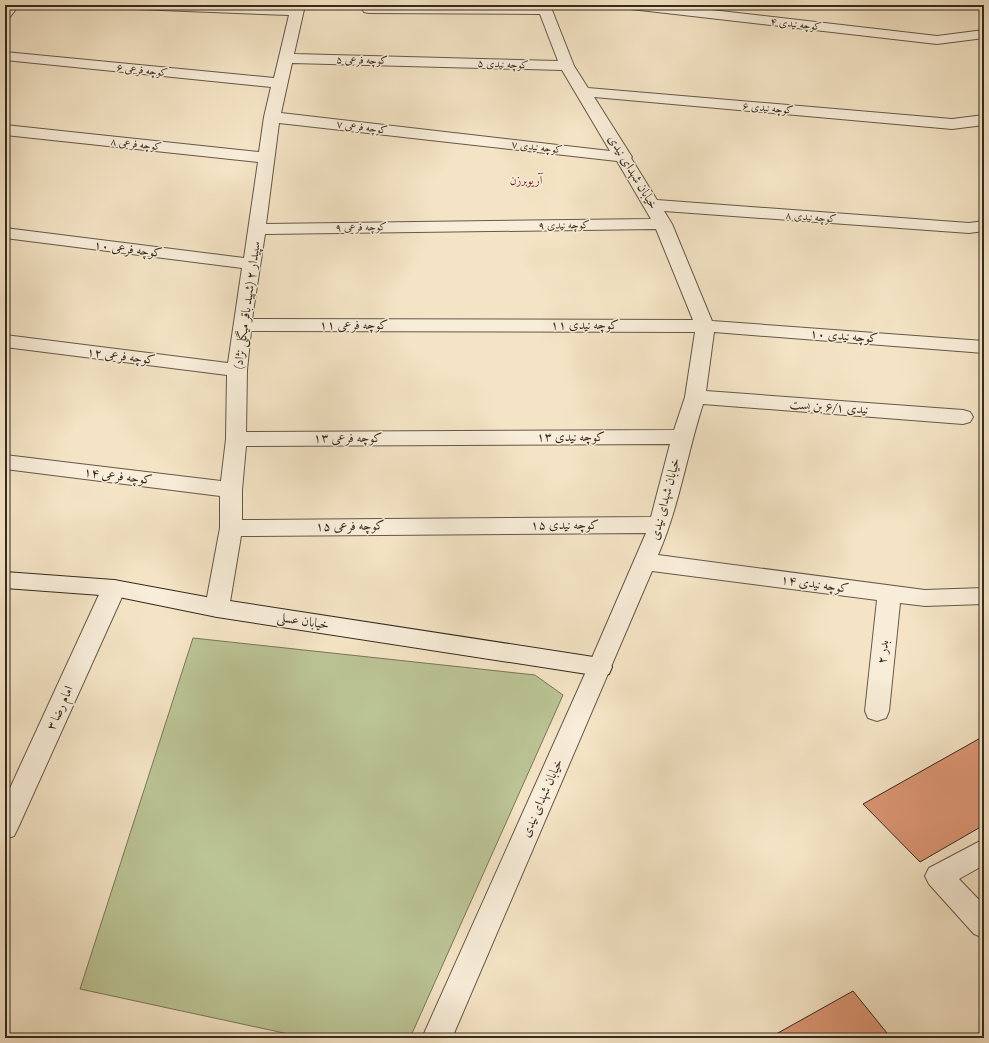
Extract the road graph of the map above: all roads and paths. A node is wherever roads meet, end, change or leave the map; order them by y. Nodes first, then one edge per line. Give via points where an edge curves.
1 (12, 5) edge
2 (135, 5) edge
3 (631, 5) edge
4 (545, 7) edge
5 (297, 8) edge
6 (369, 9) dead end
7 (5, 14) edge
8 (984, 34) edge
9 (5, 56) edge
10 (286, 58) junction
11 (439, 62) joint
12 (567, 66) junction
13 (279, 83) junction
14 (584, 92) junction
15 (272, 117) junction
16 (984, 120) edge
17 (5, 130) edge
18 (451, 138) joint
19 (624, 157) junction
20 (267, 158) junction
21 (658, 215) junction
22 (464, 226) joint
23 (977, 227) edge
24 (257, 229) junction
25 (5, 233) edge
26 (251, 264) junction
27 (242, 324) junction
28 (465, 324) joint
29 (705, 326) junction
30 (5, 341) edge
31 (984, 347) edge
32 (238, 370) junction
33 (695, 397) junction
34 (963, 417) dead end
35 (460, 437) joint
36 (682, 437) junction
37 (236, 439) junction
38 (5, 462) edge
39 (231, 490) junction
40 (470, 525) joint
41 (660, 525) junction
42 (231, 528) junction
43 (646, 562) junction
44 (5, 580) edge
45 (114, 588) junction
46 (889, 594) junction
47 (984, 596) edge
48 (217, 608) junction
49 (600, 667) junction
50 (877, 711) dead end
51 (5, 828) edge
52 (984, 851) edge
53 (984, 925) edge
54 (436, 1038) edge

1 - 7 street
2 - 5 street
3 - 8 street, کوچه نیدی ۴ via 936,40
4 - 6 street
4 - 12 street, خیابان شهدای نیدی
5 - 10 street, سپیدار ۲ (شهید باقر میگلی نژاد)
9 - 13 street, کوچه فرعی ۶
10 - 11 street, کوچه فرعی ۵
10 - 13 street, سپیدار ۲ (شهید باقر میگلی نژاد)
11 - 12 street, کوچه نیدی ۵
12 - 14 street, خیابان شهدای نیدی
13 - 15 street, سپیدار ۲ (شهید باقر میگلی نژاد)
14 - 16 street, کوچه نیدی ۶ via 952,124
14 - 19 street, خیابان شهدای نیدی
15 - 18 street, کوچه فرعی ۷
15 - 20 street, سپیدار ۲ (شهید باقر میگلی نژاد)
17 - 20 street, کوچه فرعی ۸
18 - 19 street, کوچه نیدی ۷
19 - 21 street, خیابان شهدای نیدی
20 - 24 street, سپیدار ۲ (شهید باقر میگلی نژاد)
21 - 22 street, کوچه نیدی ۹
21 - 23 street, کوچه نیدی ۸
21 - 29 street, خیابان شهدای نیدی
22 - 24 street, کوچه فرعی ۹
24 - 26 street, سپیدار ۲ (شهید باقر میگلی نژاد)
25 - 26 street, کوچه فرعی ۱۰
26 - 27 street, سپیدار ۲ (شهید باقر میگلی نژاد)
27 - 28 street, کوچه فرعی ۱۱
27 - 32 street, سپیدار ۲ (شهید باقر میگلی نژاد)
28 - 29 street, کوچه نیدی ۱۱
29 - 31 street, کوچه نیدی ۱۰
29 - 33 street, خیابان شهدای نیدی
30 - 32 street, کوچه فرعی ۱۲
32 - 37 street, سپیدار ۲ (شهید باقر میگلی نژاد)
33 - 34 street, نیدی ۶/۱ بن بست
33 - 36 street, خیابان شهدای نیدی
35 - 36 street, کوچه نیدی ۱۳
35 - 37 street, کوچه فرعی ۱۳
36 - 41 street, خیابان شهدای نیدی
37 - 39 street, سپیدار ۲ (شهید باقر میگلی نژاد)
38 - 39 street, کوچه فرعی ۱۴
39 - 42 street, سپیدار ۲ (شهید باقر میگلی نژاد)
40 - 41 street, کوچه نیدی ۱۵
40 - 42 street, کوچه فرعی ۱۵
41 - 43 street, خیابان شهدای نیدی
42 - 48 street, سپیدار ۲ (شهید باقر میگلی نژاد)
43 - 46 street, کوچه نیدی ۱۴
43 - 49 street, خیابان شهدای نیدی
44 - 45 street, خیابان عسلی
45 - 48 street, خیابان عسلی
45 - 51 street, امام رضا ۳
46 - 47 street, کوچه نیدی ۱۴ via 925,598
46 - 50 street, بدر ۲
48 - 49 street, خیابان عسلی
49 - 54 street, خیابان شهدای نیدی
52 - 53 street via 940,876

